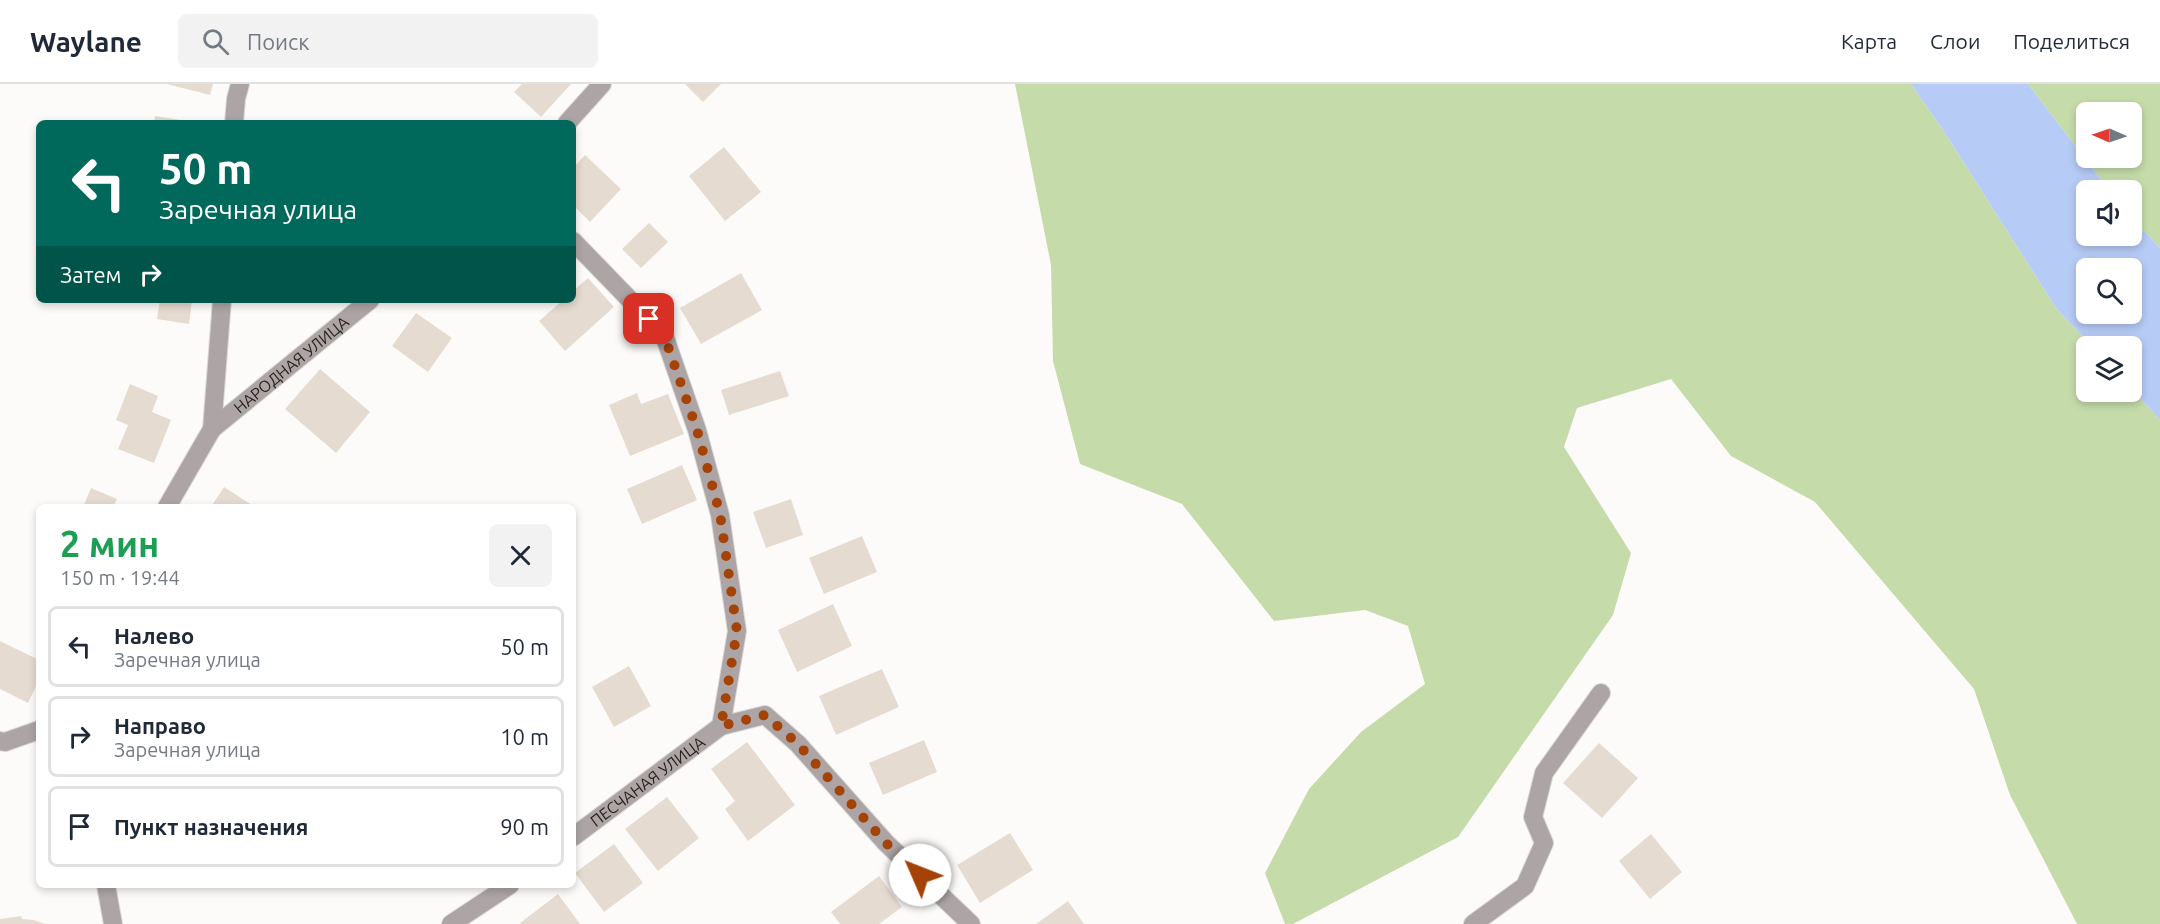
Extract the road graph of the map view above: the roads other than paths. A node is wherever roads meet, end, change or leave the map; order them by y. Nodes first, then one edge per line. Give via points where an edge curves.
1 (240, 84) edge
2 (602, 84) edge
3 (234, 120) edge
4 (570, 120) edge
5 (576, 244) edge
6 (222, 303) edge
7 (366, 303) edge
8 (212, 429) junction
9 (169, 504) edge
10 (1601, 693) dead end
11 (721, 726) junction
12 (36, 731) edge
13 (0, 741) edge
14 (576, 835) edge
15 (107, 888) edge
16 (505, 888) edge
17 (113, 924) edge
18 (451, 924) edge
19 (971, 924) edge
20 (1473, 924) edge

1 - 3 street
2 - 4 street
5 - 11 street via 664,335 697,430 720,514 737,631
6 - 8 street
7 - 8 street, НАРОДНАЯ УЛИЦА
8 - 9 street
10 - 20 street via 1544,773 1533,817 1544,843 1525,886
11 - 14 street, ПЕСЧАНАЯ УЛИЦА
11 - 19 street via 765,715 798,744 886,843
12 - 13 street
15 - 17 street
16 - 18 street

